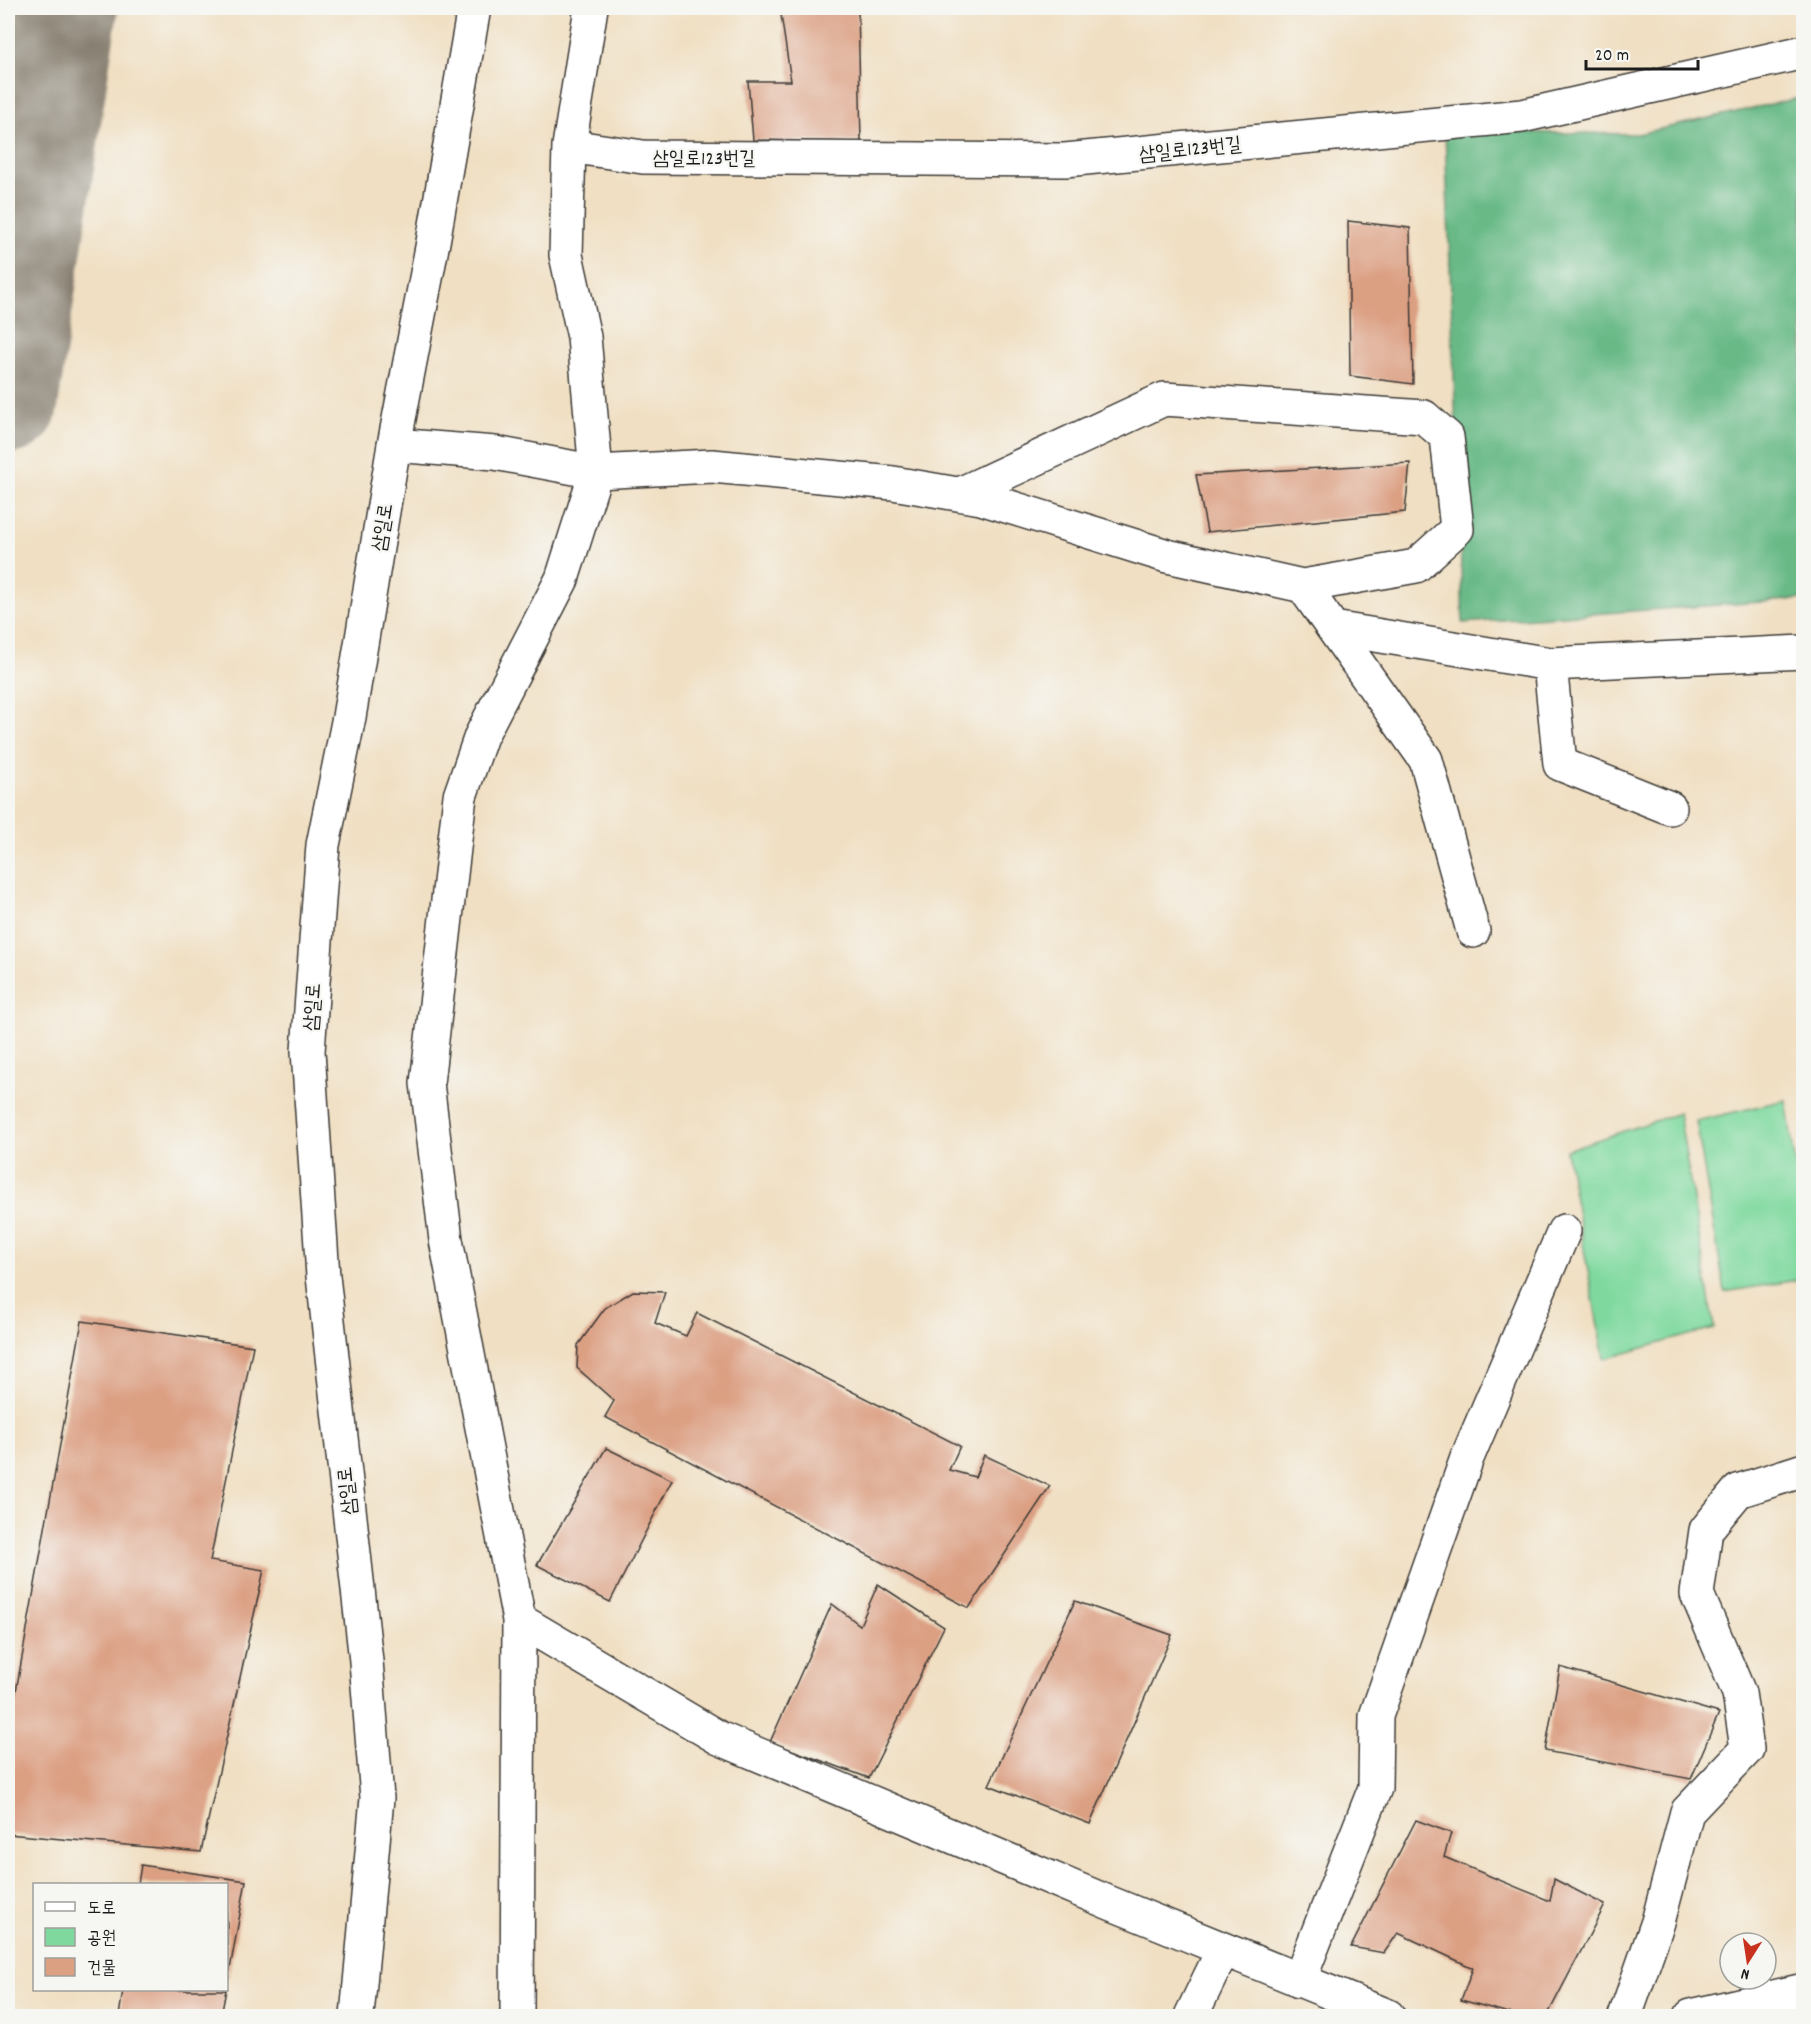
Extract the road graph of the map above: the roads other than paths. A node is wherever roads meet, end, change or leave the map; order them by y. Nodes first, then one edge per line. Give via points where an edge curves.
1 (474, 8) edge
2 (591, 8) edge
3 (1803, 52) edge
4 (569, 146) junction
5 (394, 445) junction
6 (596, 472) junction
7 (960, 494) junction
8 (1303, 586) junction
9 (1333, 628) junction
10 (1803, 652) edge
11 (1550, 664) junction
12 (1670, 808) dead end
13 (1473, 931) dead end
14 (1564, 1231) dead end
15 (1803, 1470) edge
16 (519, 1620) junction
17 (1223, 1950) junction
18 (1299, 1981) junction
19 (1803, 1990) edge
20 (357, 2016) edge
21 (518, 2016) edge
22 (1191, 2016) edge
23 (1388, 2016) edge
24 (1625, 2016) edge
25 (1691, 2016) edge

1 - 5 main road, 삼일로
2 - 4 main road
3 - 4 main road, 삼일로123번길 via 1521,116 1065,160 643,157
4 - 6 main road via 566,255 584,337
5 - 6 main road via 495,453
5 - 20 main road, 삼일로 via 355,682 323,845 308,1051 323,1276 366,1660 376,1798
6 - 7 main road via 712,466 893,483
6 - 16 main road via 562,579 481,736 460,796 427,1083 446,1240
7 - 8 main road via 1167,556
7 - 8 main road via 1164,399 1424,417 1447,437 1457,529 1416,566
8 - 9 main road
9 - 11 main road
9 - 13 main road via 1426,760
10 - 11 main road
11 - 12 main road via 1560,764
14 - 18 main road via 1467,1458 1376,1716 1375,1788
15 - 24 main road via 1738,1491 1706,1530 1696,1594 1739,1693 1748,1749 1687,1812 1658,1922
16 - 17 main road via 719,1738
16 - 21 main road
17 - 18 main road
17 - 22 main road
18 - 23 main road
19 - 25 main road

